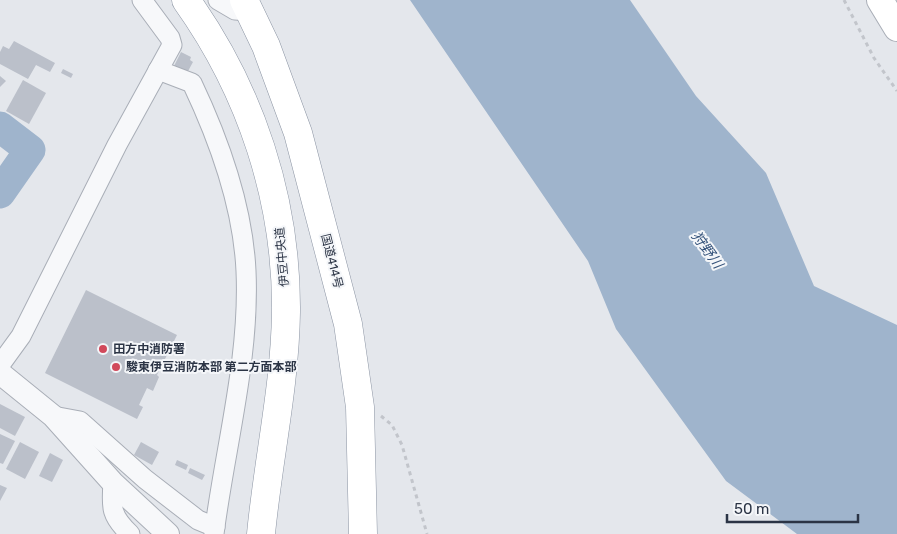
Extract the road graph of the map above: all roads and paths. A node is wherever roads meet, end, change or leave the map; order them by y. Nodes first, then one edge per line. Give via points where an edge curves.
1 (142, 0) edge
2 (186, 0) edge
3 (197, 0) edge
4 (218, 0) edge
5 (844, 0) edge
6 (880, 0) edge
7 (246, 5) edge
8 (897, 28) edge
9 (158, 70) junction
10 (897, 91) edge
11 (0, 365) edge
12 (0, 373) edge
13 (360, 407) junction
14 (53, 416) junction
15 (113, 483) junction
16 (215, 531) edge
17 (130, 534) edge
18 (168, 534) edge
19 (262, 534) edge
20 (271, 534) edge
21 (363, 534) edge
22 (427, 534) edge

1 - 9 street via 172,45
2 - 19 highway, 伊豆中央道 via 221,55 250,118 264,156 283,243 284,348
3 - 20 highway, 伊豆中央道 via 230,50 260,115 273,153 292,243 295,315
4 - 7 street via 235,10
5 - 10 path via 874,58
6 - 8 main road
7 - 13 highway, 国道414号 via 266,46 298,133 348,324
9 - 11 street via 21,336
9 - 16 street via 192,83 207,114 232,185 245,263 243,349
12 - 14 street
13 - 21 highway, 国道414号
13 - 22 path via 384,418 397,432
14 - 15 street
14 - 16 street via 80,421 145,479
15 - 17 street via 112,513
15 - 18 street

